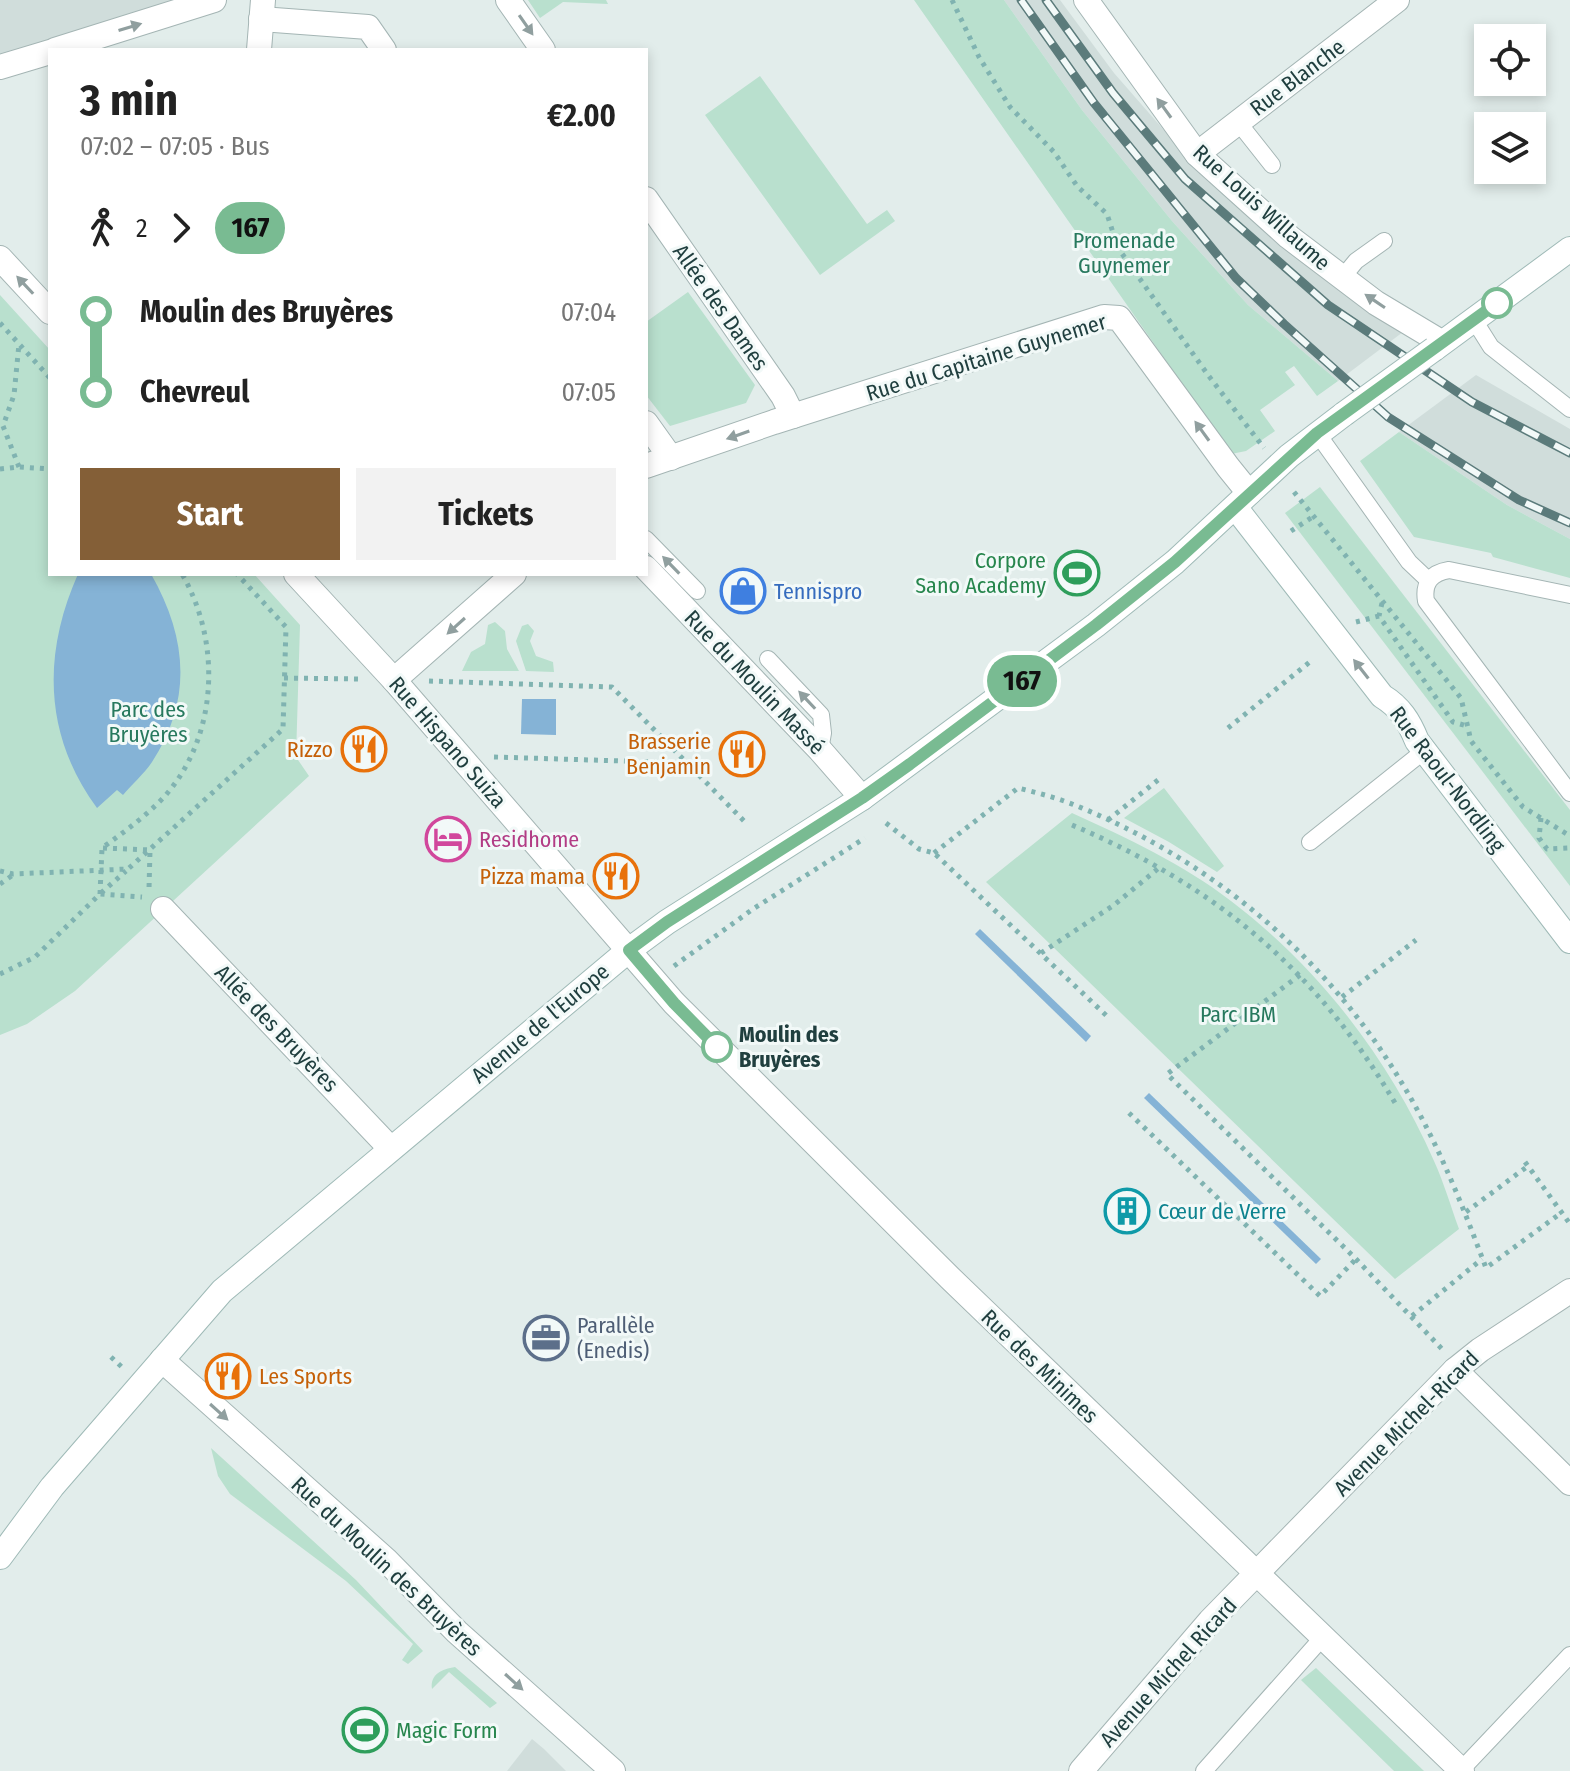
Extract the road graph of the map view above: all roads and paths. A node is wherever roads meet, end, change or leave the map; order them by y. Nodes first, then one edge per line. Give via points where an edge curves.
1 (214, 0) edge
2 (508, 0) edge
3 (952, 0) edge
4 (1086, 0) edge
5 (1397, 0) edge
6 (262, 9) edge
7 (62, 48) edge
8 (259, 48) edge
9 (383, 48) edge
10 (542, 48) edge
11 (48, 53) edge
12 (0, 67) edge
13 (1238, 122) junction
14 (1197, 154) junction
15 (1272, 165) dead end
16 (648, 202) edge
17 (1384, 241) dead end
18 (1570, 249) edge
19 (0, 258) edge
20 (1342, 278) junction
21 (48, 310) edge
22 (1474, 320) junction
23 (0, 323) edge
24 (19, 344) junction
25 (1438, 346) junction
26 (48, 376) edge
27 (1570, 409) edge
28 (793, 416) junction
29 (648, 426) edge
30 (1, 428) edge
31 (1317, 433) junction
32 (1269, 455) dead end
33 (671, 458) junction
34 (648, 465) edge
35 (19, 467) junction
36 (0, 469) edge
37 (48, 469) edge
38 (1294, 492) dead end
39 (1242, 500) junction
40 (1314, 516) junction
41 (1291, 531) dead end
42 (648, 541) edge
43 (648, 570) edge
44 (183, 576) edge
45 (239, 576) edge
46 (298, 576) edge
47 (512, 576) edge
48 (1428, 580) junction
49 (697, 591) dead end
50 (1570, 595) edge
51 (1383, 602) junction
52 (768, 659) dead end
53 (1311, 661) dead end
54 (284, 678) junction
55 (394, 680) junction
56 (1468, 726) junction
57 (1228, 728) dead end
58 (820, 750) junction
59 (1424, 751) junction
60 (461, 757) junction
61 (687, 763) junction
62 (1158, 780) dead end
63 (1570, 793) edge
64 (862, 798) junction
65 (1541, 818) junction
66 (1108, 820) junction
67 (745, 822) dead end
68 (886, 823) dead end
69 (1072, 825) dead end
70 (1570, 836) edge
71 (865, 838) dead end
72 (1310, 842) dead end
73 (102, 848) junction
74 (1570, 848) edge
75 (150, 850) junction
76 (934, 853) junction
77 (1160, 867) junction
78 (128, 869) junction
79 (0, 871) edge
80 (101, 871) junction
81 (13, 874) junction
82 (0, 884) edge
83 (100, 894) junction
84 (163, 909) dead end
85 (1416, 940) dead end
86 (1570, 941) edge
87 (629, 950) junction
88 (1041, 953) junction
89 (0, 974) edge
90 (664, 974) dead end
91 (1300, 975) junction
92 (1342, 997) junction
93 (1109, 1018) dead end
94 (1395, 1103) dead end
95 (1129, 1113) dead end
96 (390, 1148) junction
97 (1466, 1212) junction
98 (1561, 1213) junction
99 (1570, 1224) edge
100 (1483, 1258) junction
101 (1356, 1259) junction
102 (1570, 1291) edge
103 (1412, 1316) junction
104 (1441, 1347) dead end
105 (162, 1360) junction
106 (1455, 1370) junction
107 (1570, 1483) edge
108 (0, 1557) edge
109 (1257, 1574) junction
110 (1323, 1637) junction
111 (1570, 1655) edge
112 (613, 1771) edge
113 (1081, 1771) edge
114 (1204, 1771) edge
115 (1461, 1771) edge

7 -> 1 street
2 -> 10 street
3 - 32 path via 1010,107 1107,214 1118,248
14 -> 4 street, Rue Louis Willaume
5 - 13 street, Rue Blanche
6 - 8 street
6 - 9 street via 368,27
11 - 12 street
13 - 14 street, Rue Blanche
13 - 15 lane
14 - 20 street, Rue Louis Willaume
16 - 28 street, Allée des Dames
17 - 20 lane
18 - 22 street, Avenue de l'Europe
21 -> 19 street
25 -> 20 street, Rue Louis Willaume
22 - 25 street, Avenue de l'Europe
22 - 27 lane via 1491,347
23 - 24 path
24 - 26 path
24 - 30 path via 14,395
25 - 31 street, Avenue de l'Europe, bridge
28 -> 33 street, Rue du Capitaine Guynemer
39 -> 28 street, Rue du Capitaine Guynemer via 1119,318 1104,317
29 - 33 street
30 - 35 path
31 - 39 street, Avenue de l'Europe
31 - 48 lane via 1409,562
33 - 34 street, Rue du Capitaine Guynemer
35 - 36 path
35 - 37 path
38 - 40 path
59 -> 39 street, Rue Raoul-Nordling via 1402,713 1382,696
39 - 64 street, Avenue de l'Europe via 1096,625
40 - 41 path
40 - 51 path
49 -> 42 lane
43 - 58 street, Rue du Moulin Massé
44 - 73 path via 205,626 210,661 202,723 187,765 165,796
45 - 54 path via 286,627
46 - 55 street, Rue Hispano Suiza
47 -> 55 street
48 - 50 lane via 1449,570
48 - 63 lane via 1426,601
51 - 56 path via 1461,698
51 - 56 path via 1379,616 1453,722
58 -> 52 lane via 821,715
53 - 57 path
54 - 55 path
54 - 75 path via 283,729
55 - 60 street, Rue Hispano Suiza
55 - 61 path via 612,687
56 - 65 path via 1471,741 1523,807
58 - 64 street, Rue du Moulin Massé
59 - 72 lane
59 - 86 street, Rue Raoul-Nordling
60 - 61 path
60 - 87 street, Rue Hispano Suiza
61 - 67 path
62 - 66 path
64 - 87 street, Avenue de l'Europe
65 - 70 path
65 - 74 path via 1539,838 1547,849
66 - 76 path via 1018,788
66 - 92 path via 1172,852 1236,895 1299,950
68 - 76 path via 919,849
69 - 77 path
71 - 90 path
73 - 75 path
73 - 80 path
75 - 78 path
75 - 83 path via 149,898
76 - 88 path
77 - 88 path
77 - 91 path via 1229,912
78 - 80 path
78 - 83 path
79 - 81 path
80 - 81 path
80 - 83 path
81 - 82 path
83 - 89 path via 35,957
84 - 96 street, Allée des Bruyères
85 - 92 path
87 - 96 street, Avenue de l'Europe
87 - 109 street, Rue des Minimes via 674,1003 939,1268
88 - 93 path
91 - 94 path via 1373,1066
91 - 101 path via 1167,1074
92 - 97 path via 1401,1080
95 - 101 path via 1320,1296
96 - 105 street, Avenue de l'Europe via 222,1291
97 - 98 path via 1527,1164
97 - 100 path
98 - 99 path
98 - 100 path via 1486,1268
100 - 103 path
101 - 103 path
102 - 106 street, Avenue Michel-Ricard
103 - 104 path
105 - 108 street, Avenue de l'Europe via 52,1487
105 -> 112 street, Rue du Moulin des Bruyères
106 - 107 street
106 - 109 street, Avenue Michel-Ricard
109 - 110 street, Rue des Minimes
109 - 113 street, Avenue Michel Ricard
110 - 114 lane
110 - 115 street, Rue des Minimes
111 - 115 lane

